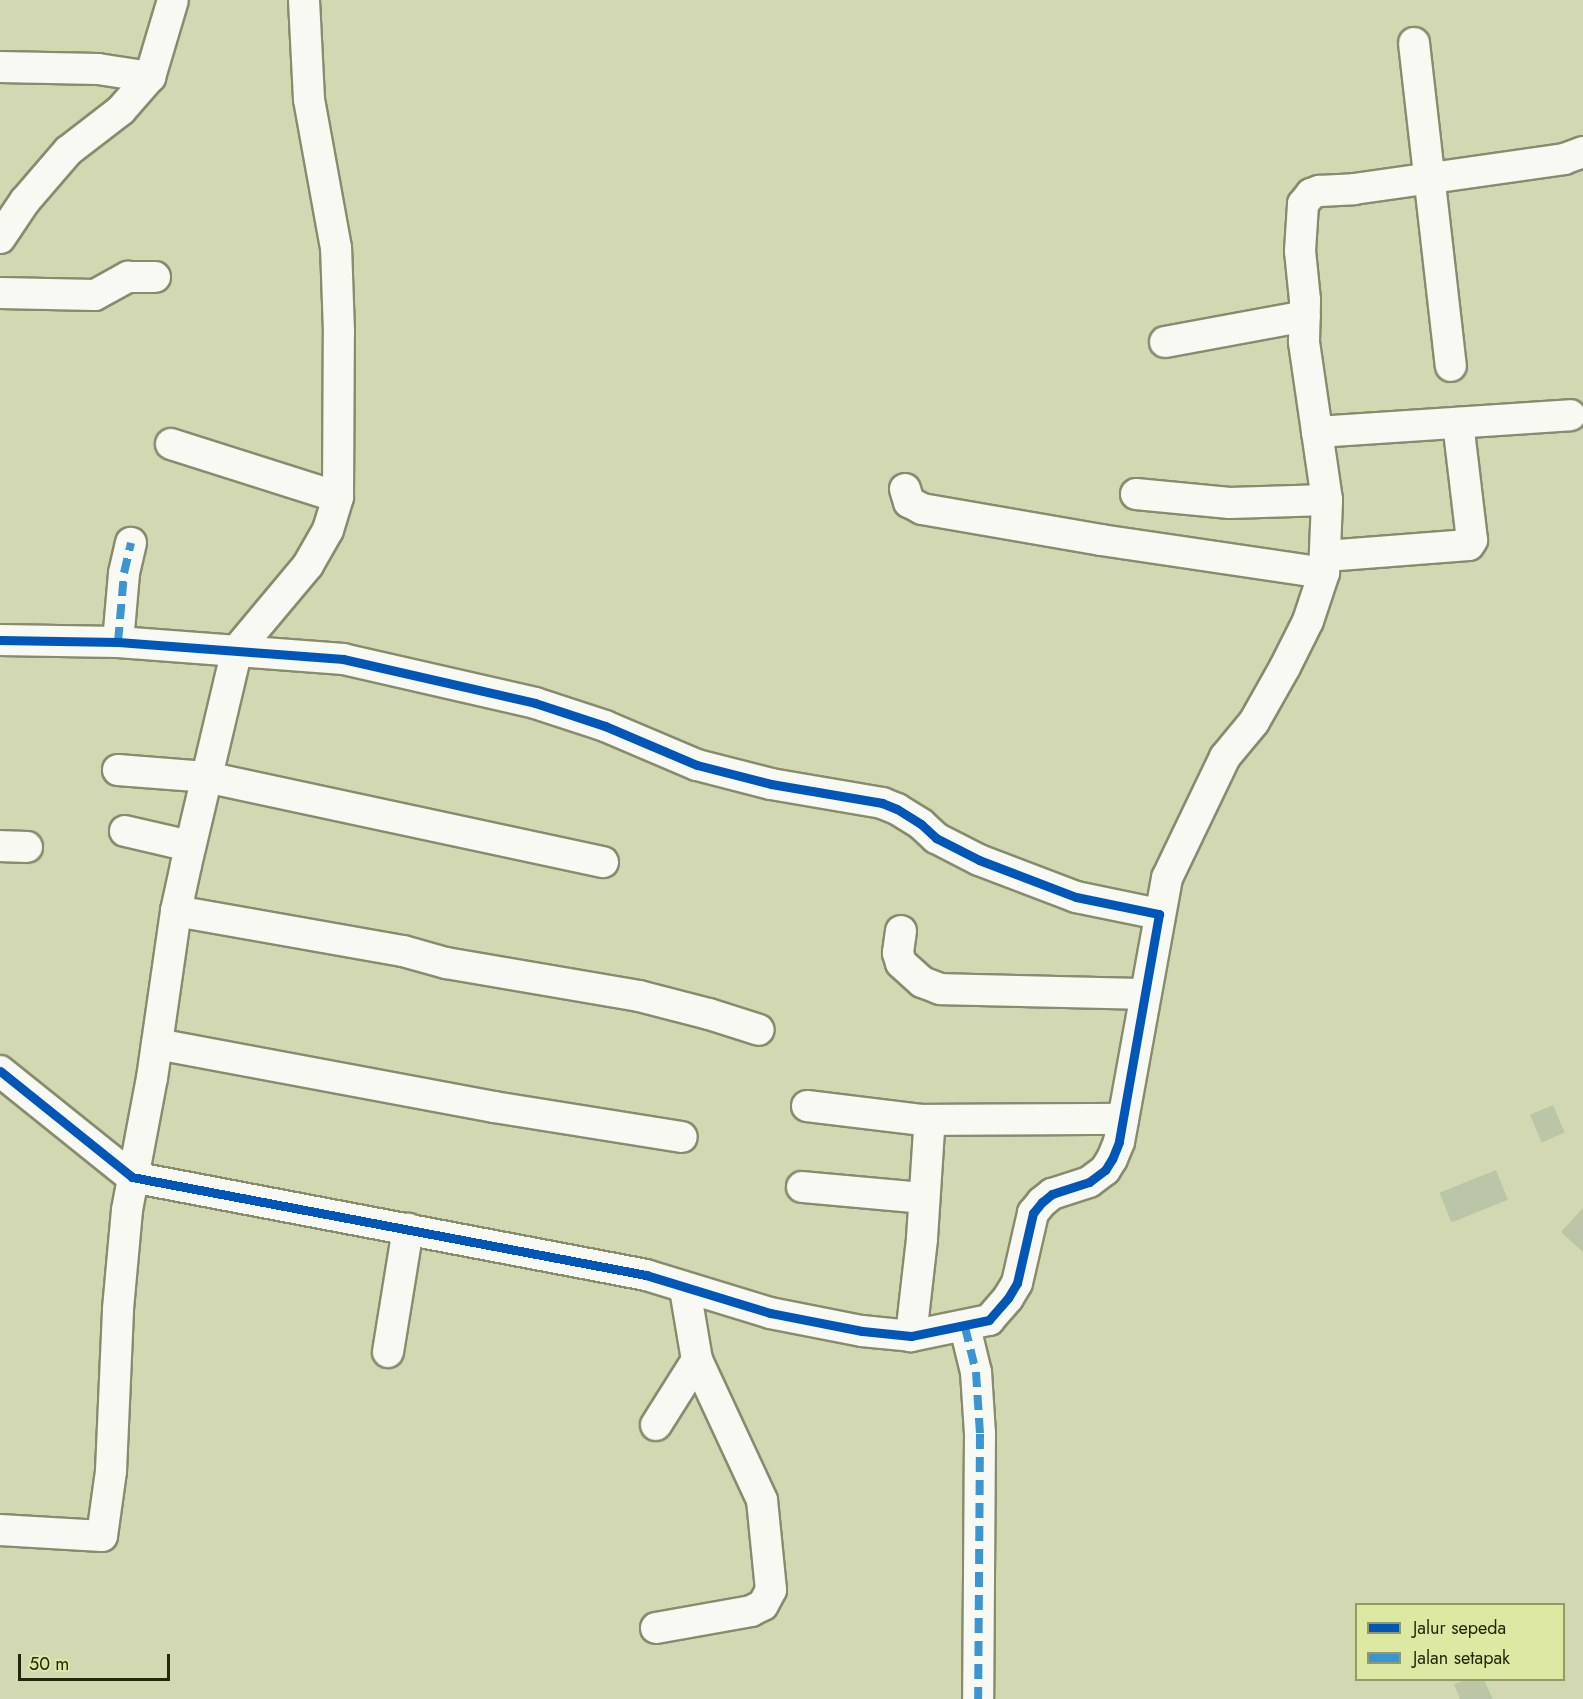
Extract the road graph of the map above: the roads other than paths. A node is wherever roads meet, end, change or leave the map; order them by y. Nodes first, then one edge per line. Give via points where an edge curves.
1 (173, 0) edge
2 (304, 0) edge
3 (1414, 42) dead end
4 (0, 67) edge
5 (150, 77) junction
6 (1583, 152) edge
7 (1431, 178) junction
8 (0, 238) edge
9 (155, 277) dead end
10 (0, 293) edge
11 (1305, 316) junction
12 (1166, 342) dead end
13 (1451, 366) dead end
14 (1570, 415) dead end
15 (1458, 423) junction
16 (1317, 432) junction
17 (171, 444) dead end
18 (905, 489) dead end
19 (1136, 494) dead end
20 (338, 498) junction
21 (1327, 500) junction
22 (131, 543) dead end
23 (1325, 564) junction
24 (0, 640) edge
25 (118, 642) junction
26 (237, 650) junction
27 (117, 770) dead end
28 (206, 777) junction
29 (125, 831) dead end
30 (190, 846) junction
31 (603, 862) dead end
32 (176, 911) junction
33 (1159, 914) junction
34 (901, 931) dead end
35 (1145, 994) junction
36 (759, 1030) dead end
37 (157, 1044) junction
38 (0, 1071) edge
39 (807, 1106) dead end
40 (1123, 1119) junction
41 (923, 1120) junction
42 (682, 1137) dead end
43 (132, 1177) junction
44 (802, 1187) dead end
45 (924, 1198) junction
46 (408, 1229) junction
47 (685, 1289) junction
48 (965, 1327) junction
49 (911, 1336) junction
50 (388, 1352) dead end
51 (697, 1360) junction
52 (656, 1425) dead end
53 (0, 1530) edge
54 (656, 1628) dead end
55 (978, 1699) edge

1 - 5 street
2 - 20 street via 309,99 336,248
3 - 7 street
4 - 5 street via 98,69
5 - 8 street via 121,110 68,151 25,201
6 - 7 street via 1564,159
7 - 11 street via 1319,191 1307,197 1302,209 1300,251
7 - 13 street
9 - 10 street via 128,277 95,295
11 - 12 street
11 - 16 street via 1304,342
14 - 15 street
15 - 16 street
15 - 23 street via 1471,543 1465,547
16 - 21 street
17 - 20 street
18 - 23 street via 909,502 922,509 1101,540
19 - 21 street via 1230,503
20 - 26 street via 328,530 308,565
21 - 23 street
22 - 25 street via 124,573
23 - 33 street via 1308,621 1285,666 1254,722 1225,757 1184,838 1167,878
24 - 25 street
25 - 26 street
26 - 28 street
26 - 33 street via 343,659 535,703 605,726 697,765 771,784 882,803 904,813 942,842 979,860 1076,897
27 - 28 street
28 - 30 street
28 - 31 street
29 - 30 street
30 - 32 street
32 - 36 street via 639,996
32 - 37 street
33 - 35 street
34 - 35 street via 901,963 908,973 940,989
35 - 40 street
37 - 42 street via 494,1107
37 - 43 street
38 - 43 street
39 - 41 street
40 - 41 street
40 - 48 street via 1119,1142 1105,1170 1089,1182 1052,1194 1033,1213 1017,1283 1008,1298 989,1320
41 - 45 street via 929,1130
43 - 46 street
43 - 53 street via 118,1309 111,1471 102,1536
44 - 45 street
45 - 49 street
46 - 47 street via 646,1275
46 - 50 street
47 - 49 street via 782,1315
47 - 51 street
48 - 49 street
48 - 55 street via 976,1372 980,1434
51 - 52 street
51 - 54 street via 762,1500 771,1590 763,1605 751,1611

